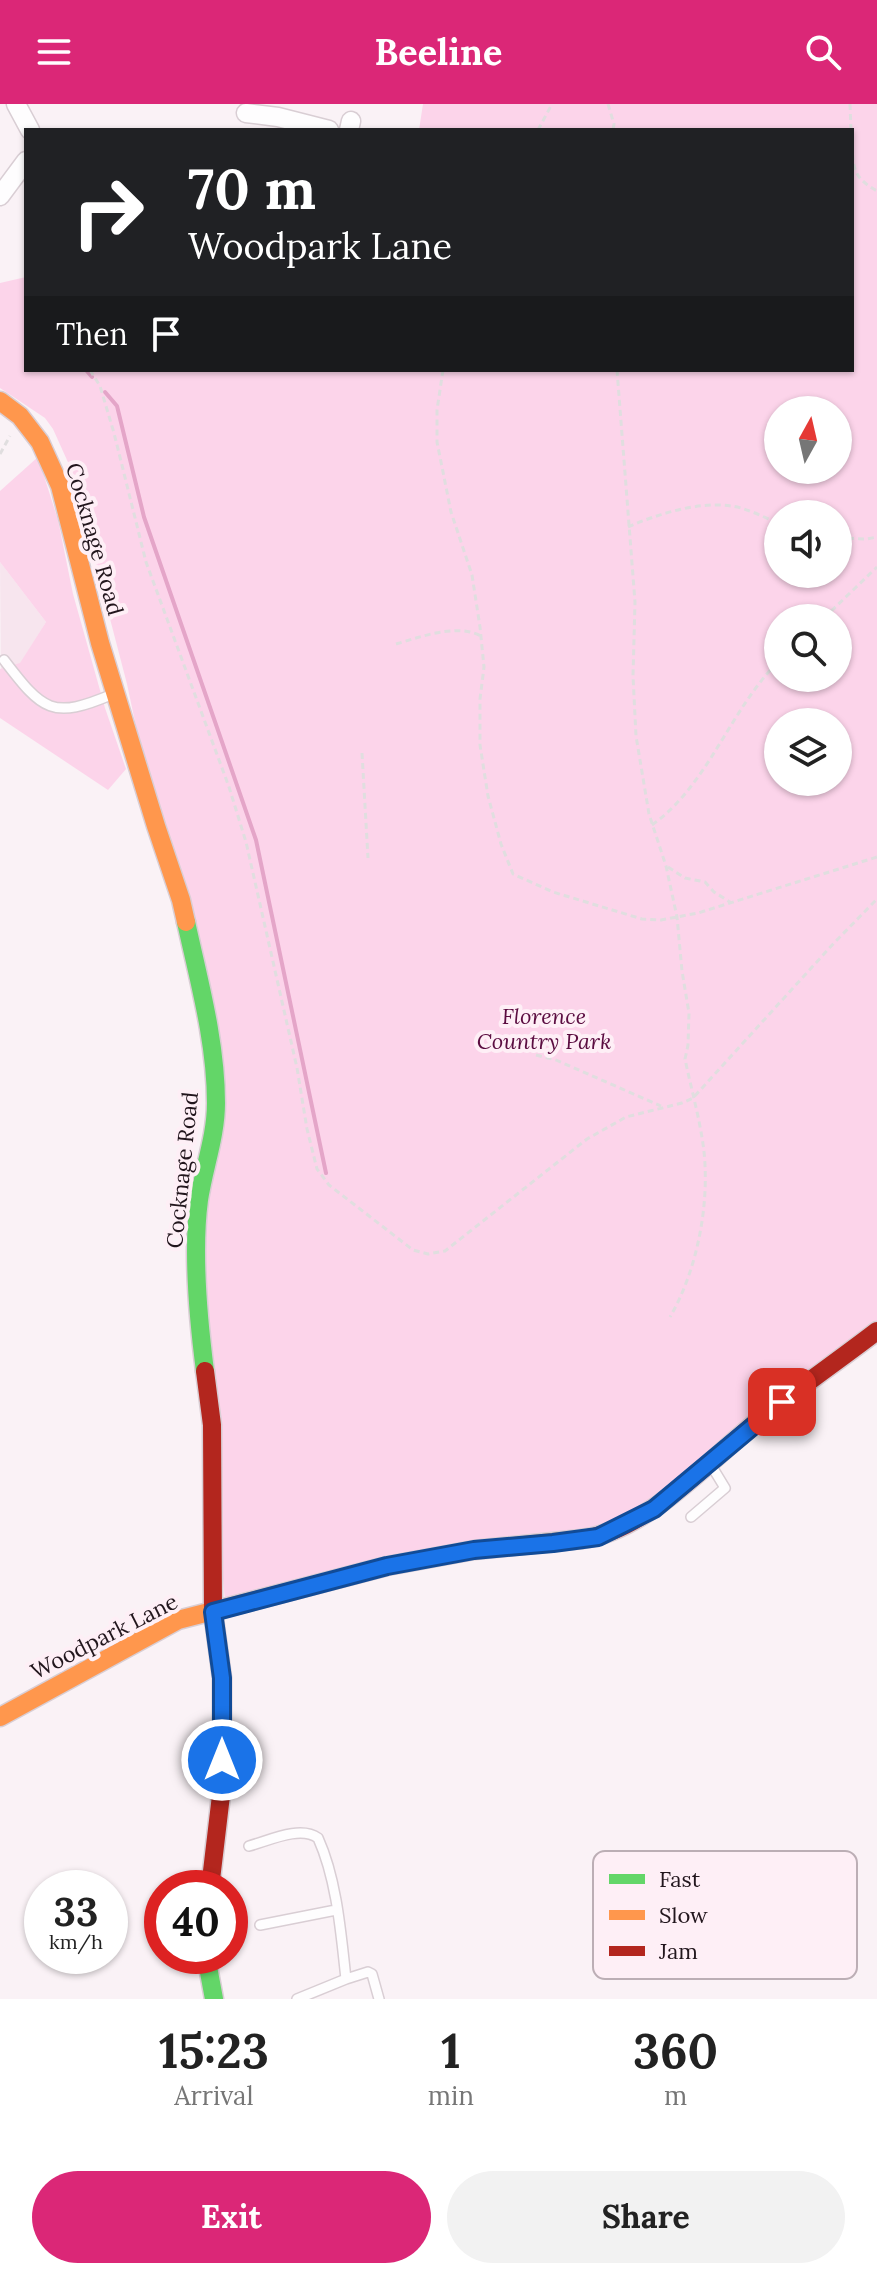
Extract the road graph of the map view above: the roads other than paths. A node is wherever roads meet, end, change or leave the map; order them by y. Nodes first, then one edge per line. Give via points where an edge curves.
1 (16, 104) edge
2 (246, 116) edge
3 (29, 128) edge
4 (321, 128) edge
5 (24, 164) edge
6 (0, 196) edge
7 (0, 401) edge
8 (4, 660) dead end
9 (115, 693) junction
10 (877, 1331) edge
11 (709, 1462) junction
12 (691, 1517) dead end
13 (213, 1612) junction
14 (0, 1717) edge
15 (249, 1846) dead end
16 (212, 1870) edge
17 (336, 1910) junction
18 (260, 1925) dead end
19 (209, 1974) edge
20 (346, 1979) junction
21 (214, 1999) edge
22 (297, 1999) edge
23 (379, 1999) edge

1 - 3 street
2 - 4 street via 278,117
5 - 6 street
7 - 9 street, Cocknage Road via 40,442 60,486
8 - 9 lane via 50,707 72,709
9 - 13 street, Cocknage Road via 181,900 210,1033 216,1104 199,1200 196,1274 212,1425
10 - 11 street, Woodpark Lane
11 - 12 lane via 725,1488
11 - 13 street, Woodpark Lane via 654,1509 598,1537 474,1550 387,1566
13 - 14 street, Woodpark Lane via 178,1620
13 - 16 street, Cocknage Road via 222,1678 222,1787
15 - 17 lane via 295,1833 314,1835 326,1859
17 - 18 lane
17 - 20 lane
19 - 21 street
20 - 22 lane
20 - 23 lane via 372,1974

